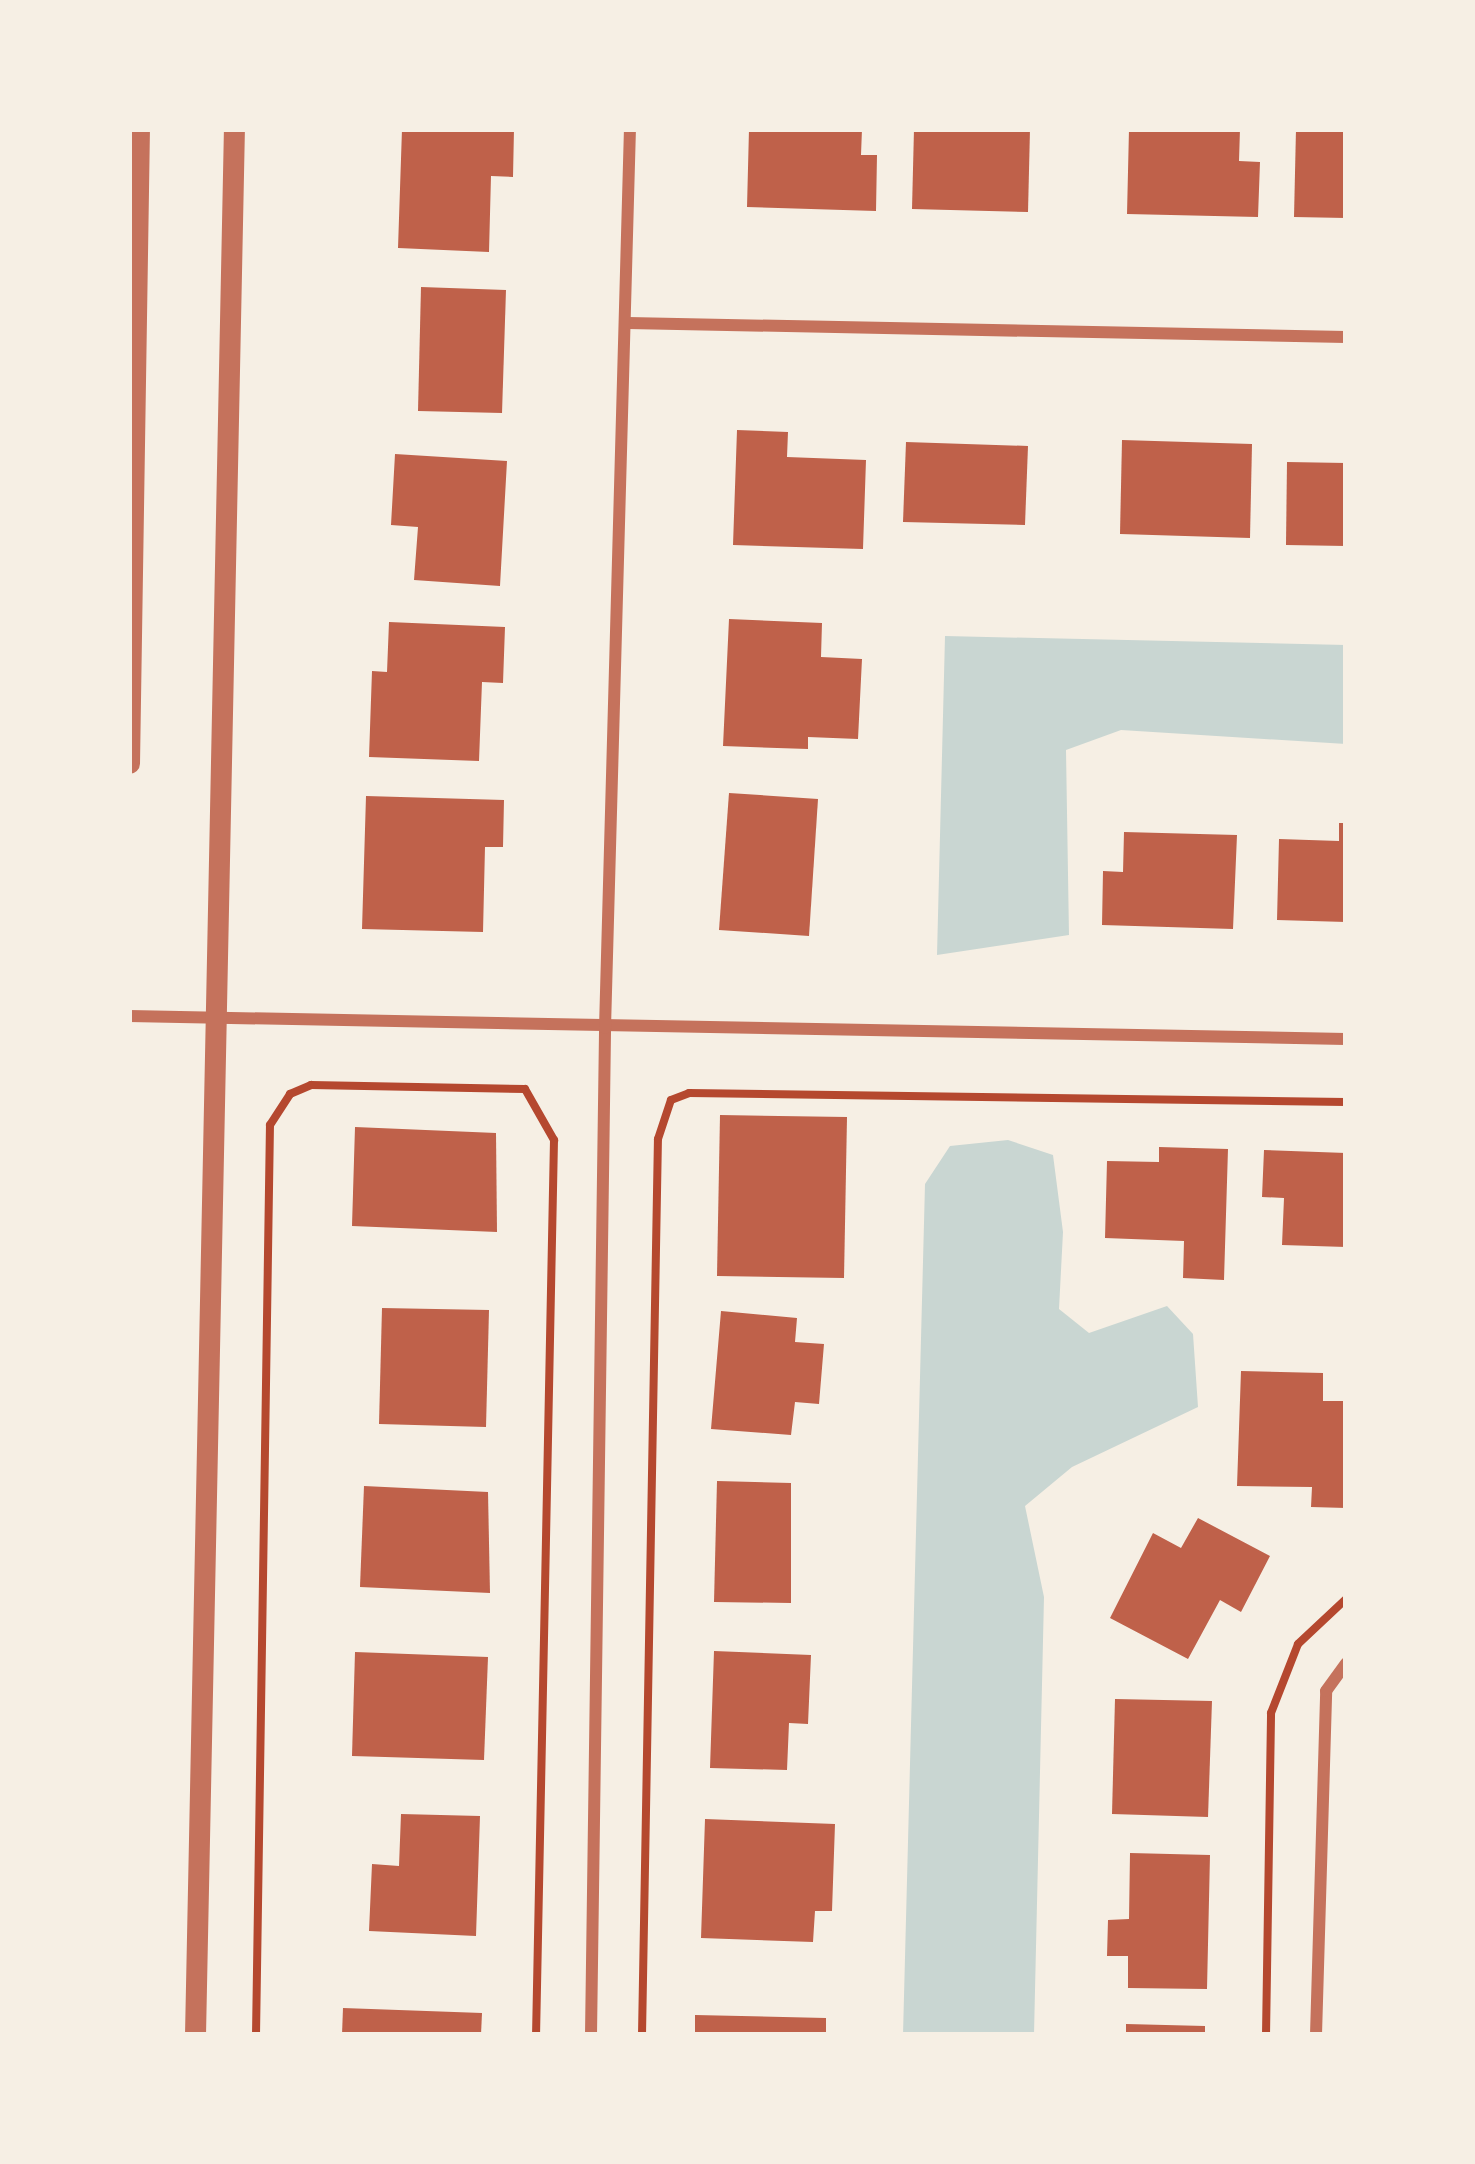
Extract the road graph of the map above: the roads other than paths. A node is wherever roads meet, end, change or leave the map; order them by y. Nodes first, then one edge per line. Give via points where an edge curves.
1 (139, 129) edge
2 (234, 129) edge
3 (630, 129) edge
4 (628, 323) junction
5 (1346, 337) edge
6 (129, 763) edge
7 (129, 1016) edge
8 (216, 1017) junction
9 (604, 1028) junction
10 (1346, 1039) edge
11 (1346, 1663) edge
12 (195, 2035) edge
13 (591, 2035) edge
14 (1316, 2035) edge

1 - 6 street
2 - 8 street
3 - 4 street
4 - 5 street
4 - 9 street
7 - 8 street
8 - 9 street
8 - 12 street
9 - 10 street
9 - 13 street
11 - 14 street via 1326,1691

